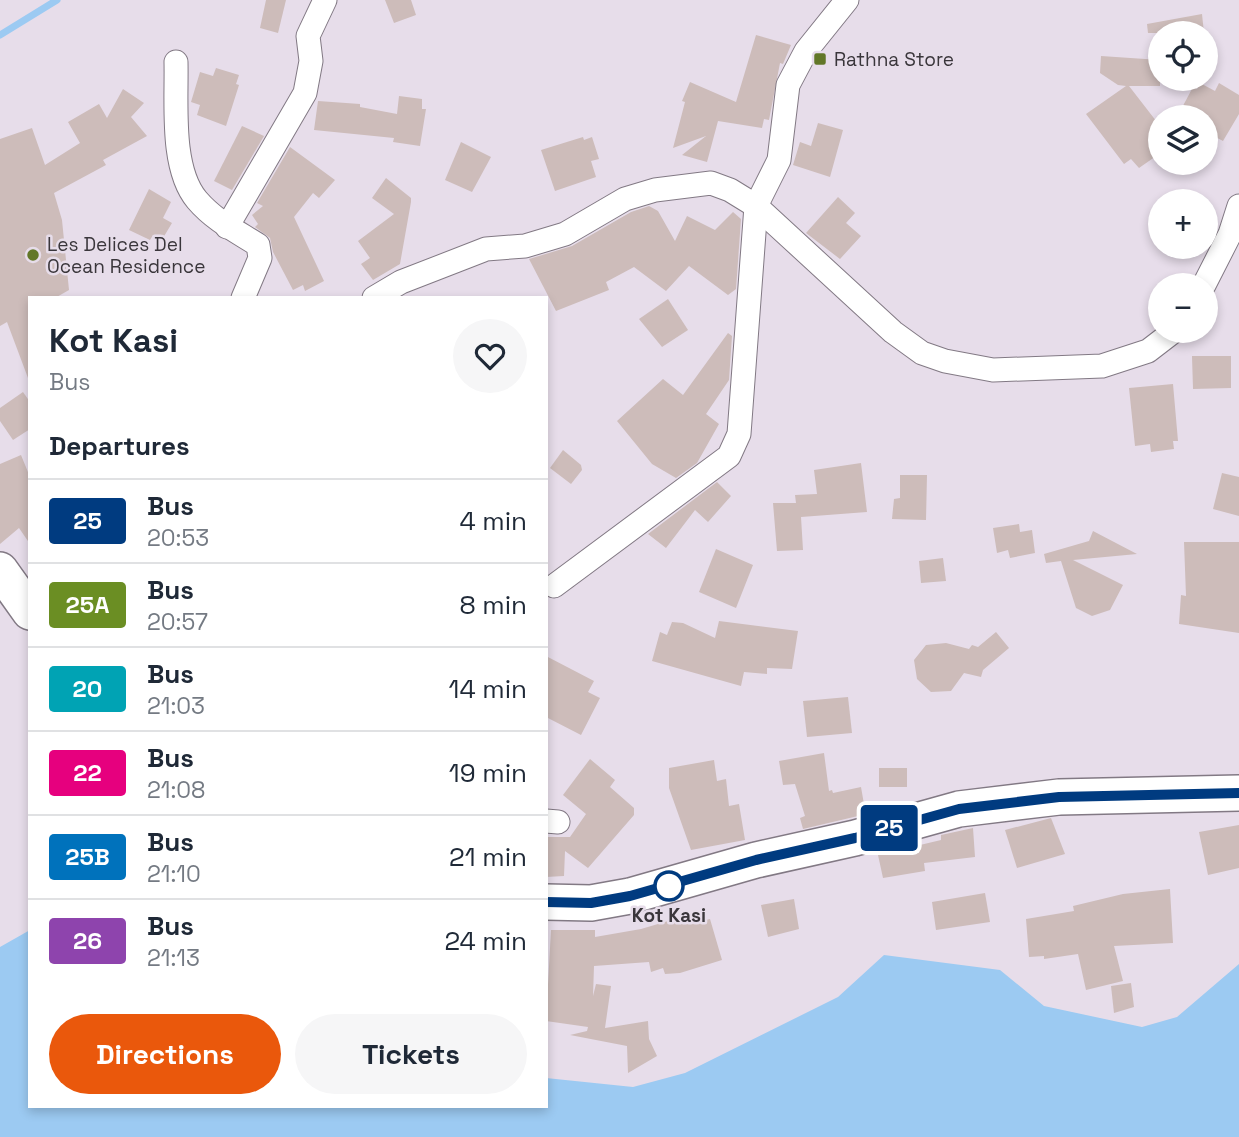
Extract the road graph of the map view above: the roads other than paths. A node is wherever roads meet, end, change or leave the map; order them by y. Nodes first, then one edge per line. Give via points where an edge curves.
1 (326, 0) edge
2 (847, 0) edge
3 (176, 62) dead end
4 (756, 206) junction
5 (1239, 206) edge
6 (227, 227) junction
7 (1209, 273) edge
8 (244, 296) edge
9 (377, 296) edge
10 (1158, 343) edge
11 (554, 586) dead end
12 (1239, 793) edge
13 (548, 902) edge

1 - 6 street via 308,36 311,61 304,93
2 - 4 street via 806,51 788,85 779,160
3 - 6 street via 178,156 195,198
4 - 9 street via 710,183 655,190 625,199 565,234 525,246 486,249
4 - 10 street via 893,332 922,353 993,370 1102,366
4 - 11 street via 739,434 729,456
5 - 7 street
6 - 8 street via 258,245 260,258
12 - 13 main road via 1059,797 959,809 630,896 591,903

